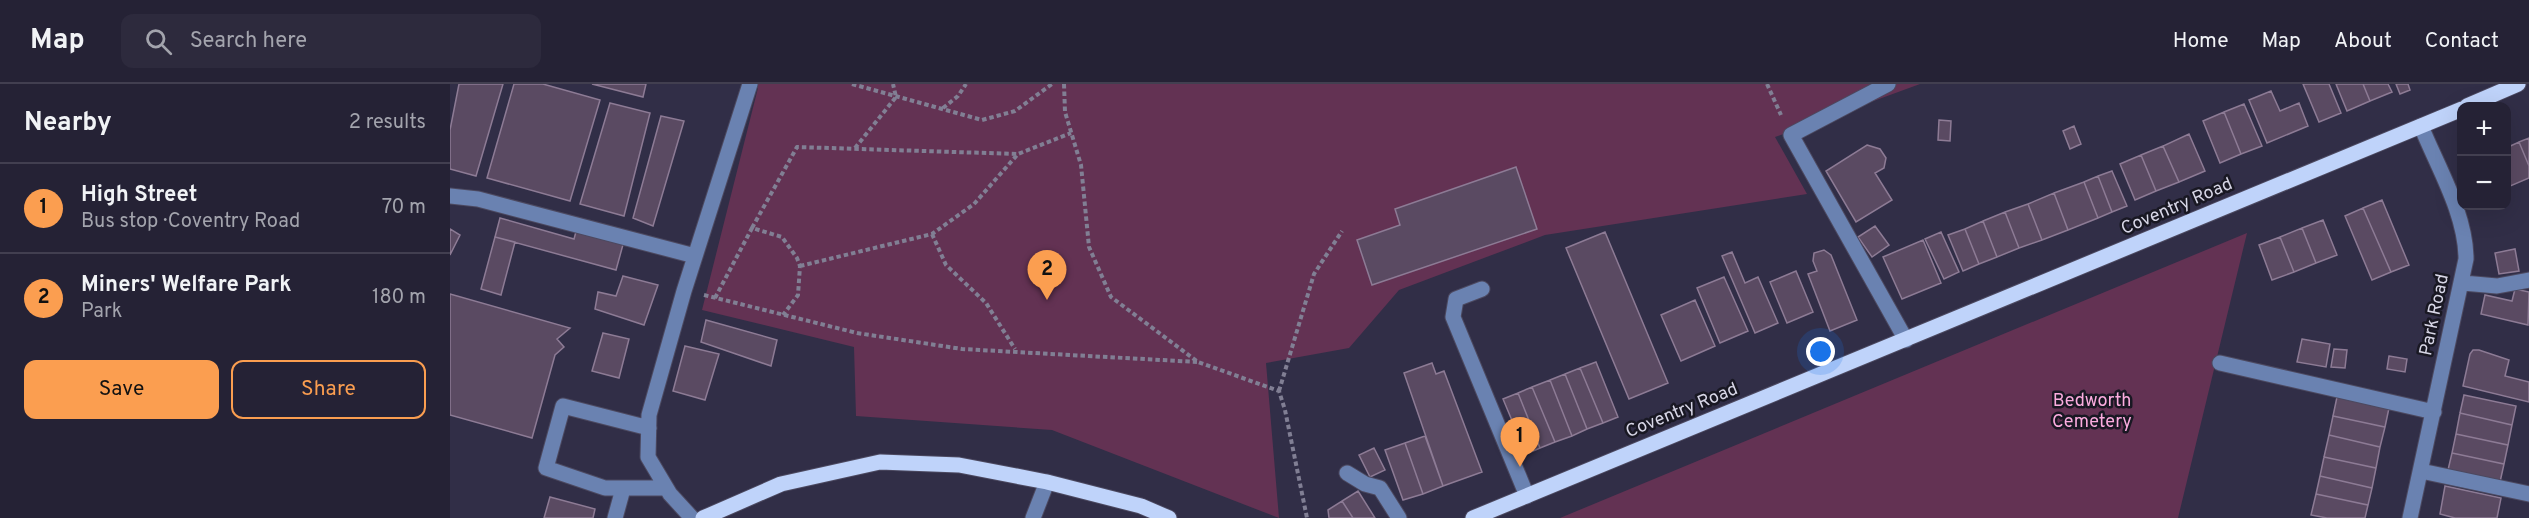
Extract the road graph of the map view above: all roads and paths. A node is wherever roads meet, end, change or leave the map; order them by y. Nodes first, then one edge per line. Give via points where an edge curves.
1 (750, 84) edge
2 (852, 84) edge
3 (893, 84) edge
4 (966, 84) edge
5 (1052, 84) edge
6 (1064, 84) edge
7 (1767, 84) edge
8 (1888, 84) edge
9 (2518, 84) edge
10 (896, 97) junction
11 (2476, 102) edge
12 (942, 109) junction
13 (2457, 111) edge
14 (2421, 126) junction
15 (1071, 133) junction
16 (1791, 135) junction
17 (854, 148) junction
18 (1018, 154) junction
19 (450, 196) edge
20 (752, 228) junction
21 (1342, 231) dead end
22 (932, 234) junction
23 (695, 256) junction
24 (800, 266) junction
25 (2529, 280) edge
26 (2463, 283) junction
27 (1482, 289) dead end
28 (684, 291) junction
29 (715, 298) junction
30 (783, 315) junction
31 (1906, 340) junction
32 (1015, 350) junction
33 (1198, 362) junction
34 (2220, 363) dead end
35 (1279, 391) junction
36 (2434, 412) junction
37 (649, 428) junction
38 (2421, 471) junction
39 (1347, 473) dead end
40 (1047, 482) junction
41 (666, 488) junction
42 (623, 489) junction
43 (2529, 494) edge
44 (1527, 496) junction
45 (615, 518) edge
46 (692, 518) edge
47 (703, 518) edge
48 (1033, 518) edge
49 (1169, 518) edge
50 (1307, 518) edge
51 (1399, 518) edge
52 (1473, 518) edge
53 (2410, 518) edge

1 - 23 street
2 - 10 path
3 - 10 path
4 - 12 path
5 - 12 path via 1015,111 982,120
6 - 15 path
7 - 16 path
8 - 16 street
9 - 11 main road
10 - 12 path
10 - 17 path
13 - 14 main road, Coventry Road
14 - 26 street, Park Road via 2466,241
14 - 31 main road, Coventry Road
15 - 18 path
15 - 33 path via 1081,165 1089,248 1111,297
16 - 31 street
17 - 18 path
17 - 20 path via 797,147
18 - 22 path via 974,204
19 - 23 street via 478,199
20 - 24 path via 782,237
20 - 29 path
21 - 35 path via 1314,274
22 - 24 path
22 - 32 path via 946,265 986,303
23 - 28 street
24 - 30 path via 798,295
25 - 26 street via 2497,286
26 - 36 street, Park Road
27 - 44 street via 1456,299 1453,317
28 - 29 path
28 - 37 street via 649,415
29 - 30 path
30 - 32 path via 857,333 962,349
31 - 44 main road, Coventry Road
32 - 33 path
33 - 35 path
34 - 36 street
35 - 50 path
36 - 38 street, Park Road
37 - 41 street via 648,457
37 - 42 street via 563,406 546,468 605,488
38 - 43 street
38 - 53 street, Park Road
39 - 51 street via 1380,488
40 - 47 main road via 959,465 880,462 781,484
40 - 48 street
40 - 49 main road via 1141,506
41 - 42 street
41 - 46 street
42 - 45 street
44 - 52 main road, Coventry Road

